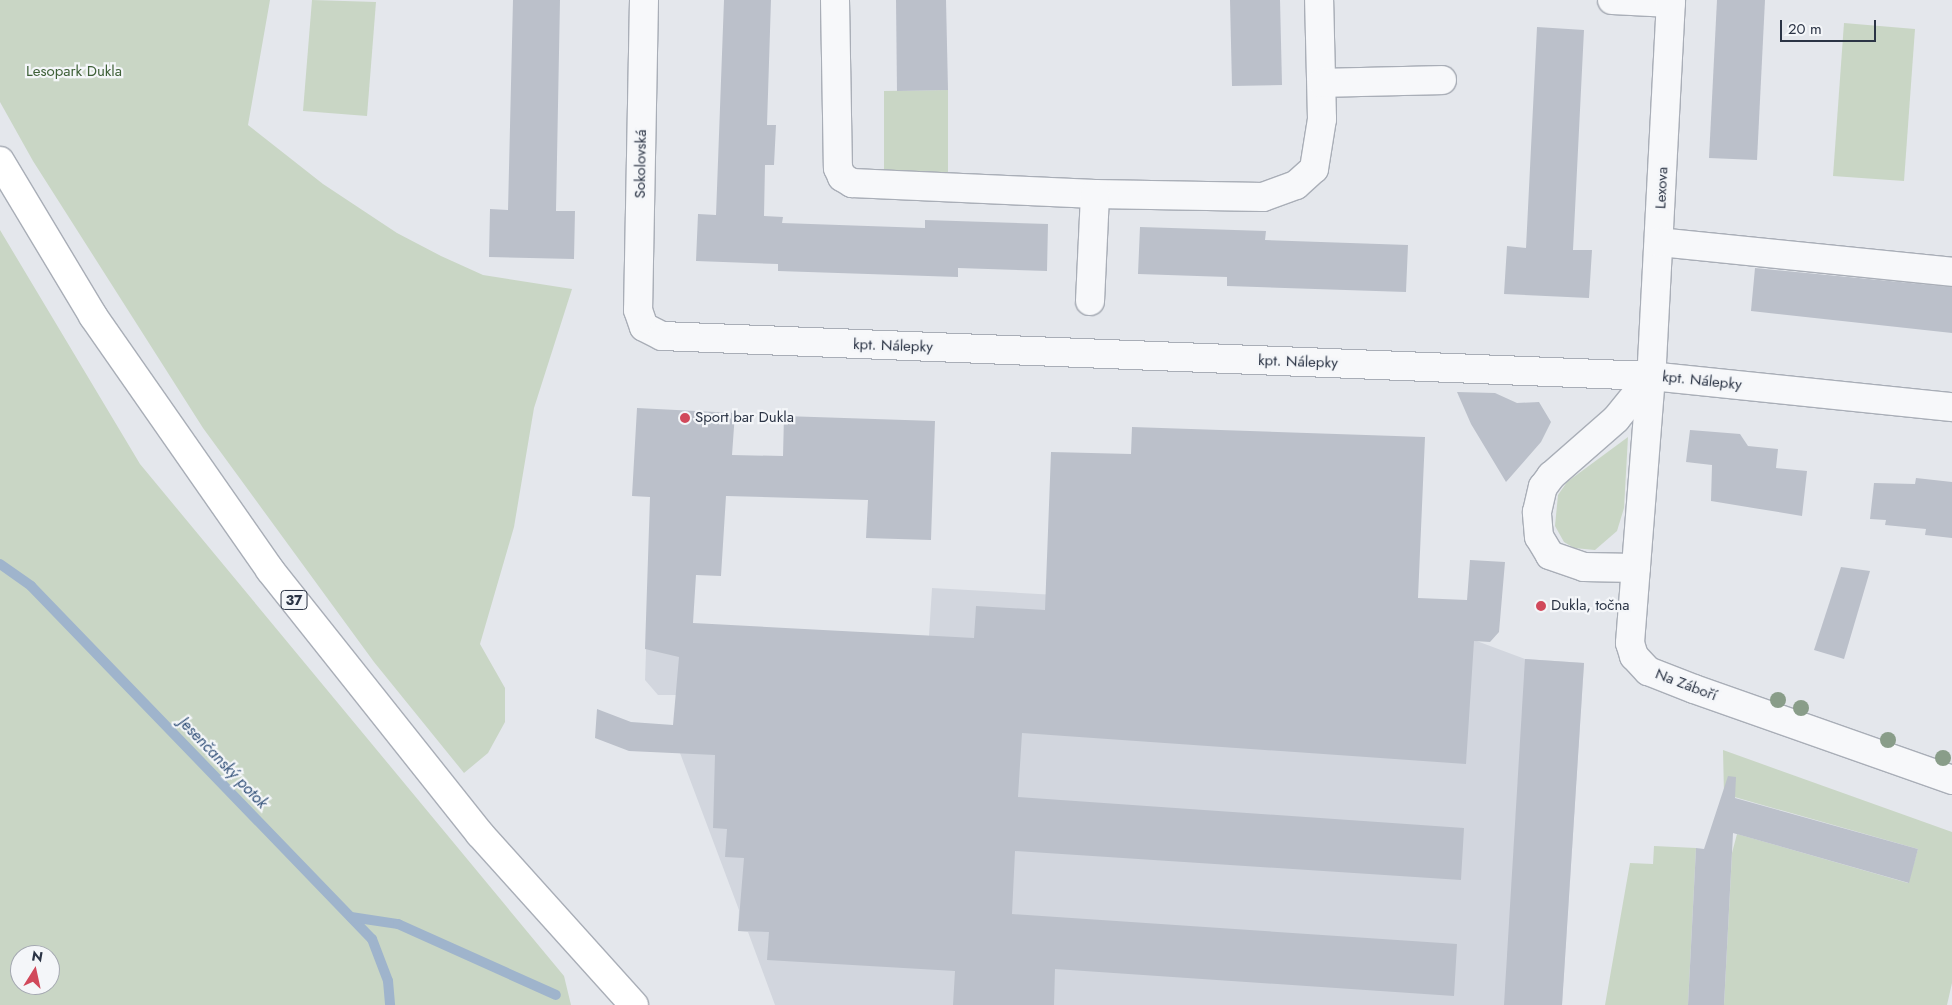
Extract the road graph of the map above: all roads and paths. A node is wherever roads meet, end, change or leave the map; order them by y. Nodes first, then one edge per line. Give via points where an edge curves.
1 (644, 0) edge
2 (835, 0) edge
3 (1319, 0) edge
4 (1612, 0) edge
5 (1671, 1) edge
6 (1442, 80) dead end
7 (1322, 83) junction
8 (0, 161) edge
9 (1095, 194) junction
10 (1659, 242) junction
11 (1952, 272) edge
12 (1090, 301) dead end
13 (644, 327) joint
14 (1652, 376) junction
15 (1952, 408) edge
16 (1636, 568) junction
17 (1952, 780) edge
18 (634, 1005) edge

1 - 13 street, Sokolovská via 638,310
2 - 9 street via 838,168 842,177 852,183 880,187
3 - 7 street
4 - 5 street
5 - 10 street, Lexova
6 - 7 street
7 - 9 street via 1320,145 1314,169 1282,193 1263,197
8 - 18 main road, 37 via 98,324 270,570 480,834
9 - 12 street
10 - 11 street
10 - 14 street, Lexova
13 - 14 street, kpt. Nálepky via 676,338
14 - 15 street, kpt. Nálepky
14 - 16 street, Na Záboří
14 - 16 street via 1623,412 1551,476 1543,486 1537,512 1539,537 1550,555 1584,566
16 - 17 street, Na Záboří via 1630,643 1639,664 1648,671

